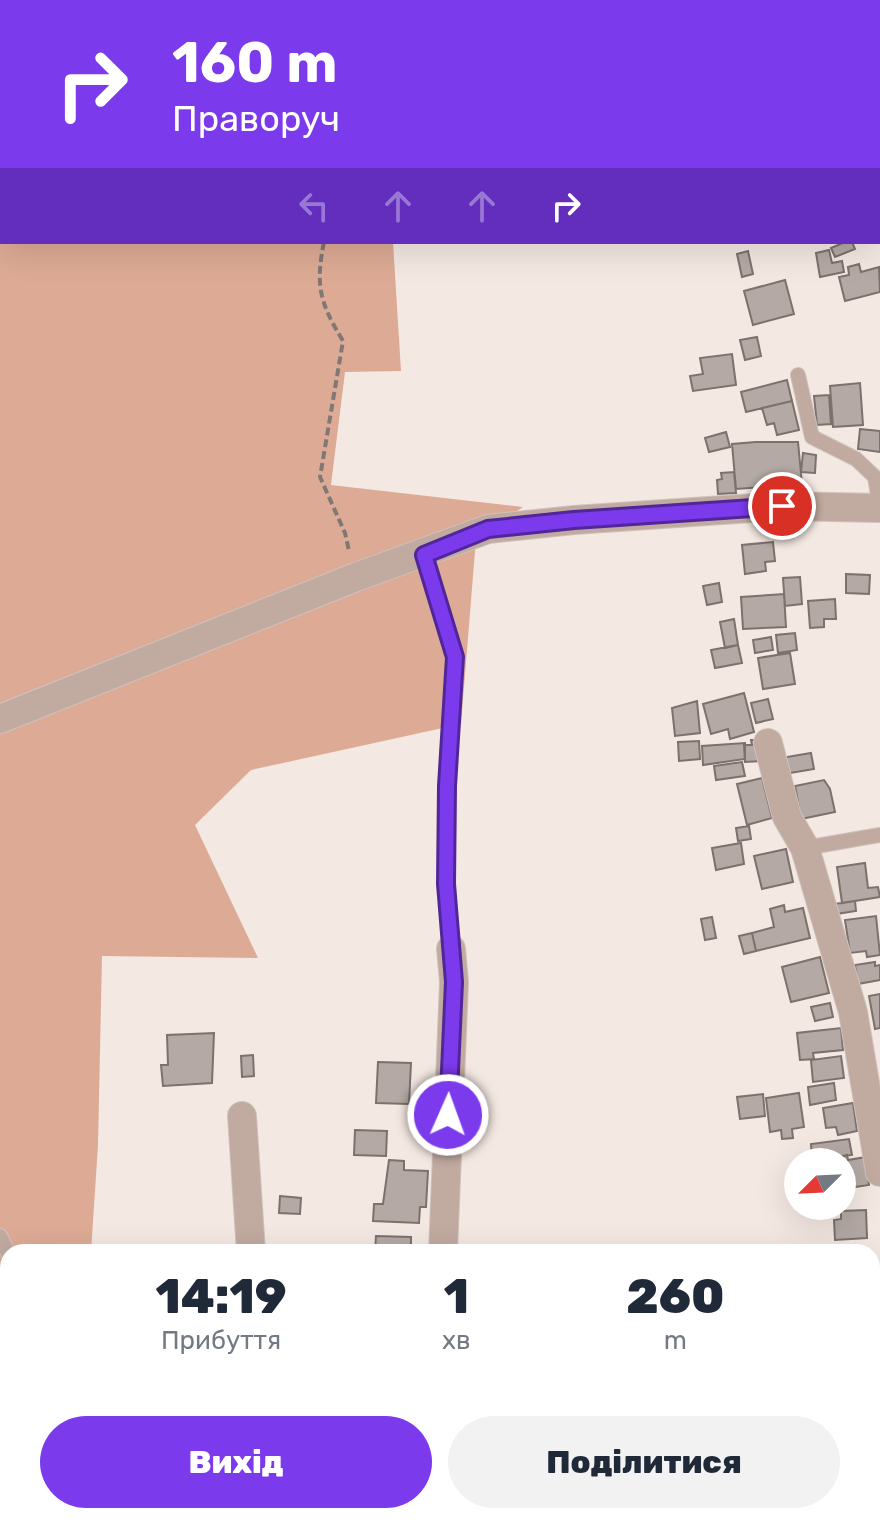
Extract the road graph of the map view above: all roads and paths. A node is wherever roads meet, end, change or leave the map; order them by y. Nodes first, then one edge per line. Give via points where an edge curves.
1 (324, 244) edge
2 (798, 375) dead end
3 (880, 508) edge
4 (424, 555) junction
5 (356, 577) junction
6 (0, 719) edge
7 (768, 743) dead end
8 (880, 835) edge
9 (805, 848) junction
10 (451, 949) joint
11 (242, 1116) dead end
12 (880, 1172) edge
13 (250, 1244) edge
14 (443, 1244) edge

1 - 5 path via 318,270 322,306 343,341 320,477 345,533
2 - 3 lane via 812,437 856,459 875,477
3 - 4 street via 782,506 574,520 488,529
4 - 5 street
4 - 10 lane via 455,657 447,800
5 - 6 street
7 - 9 street via 787,817
8 - 9 lane
9 - 12 street via 853,1012
10 - 14 street
11 - 13 street

